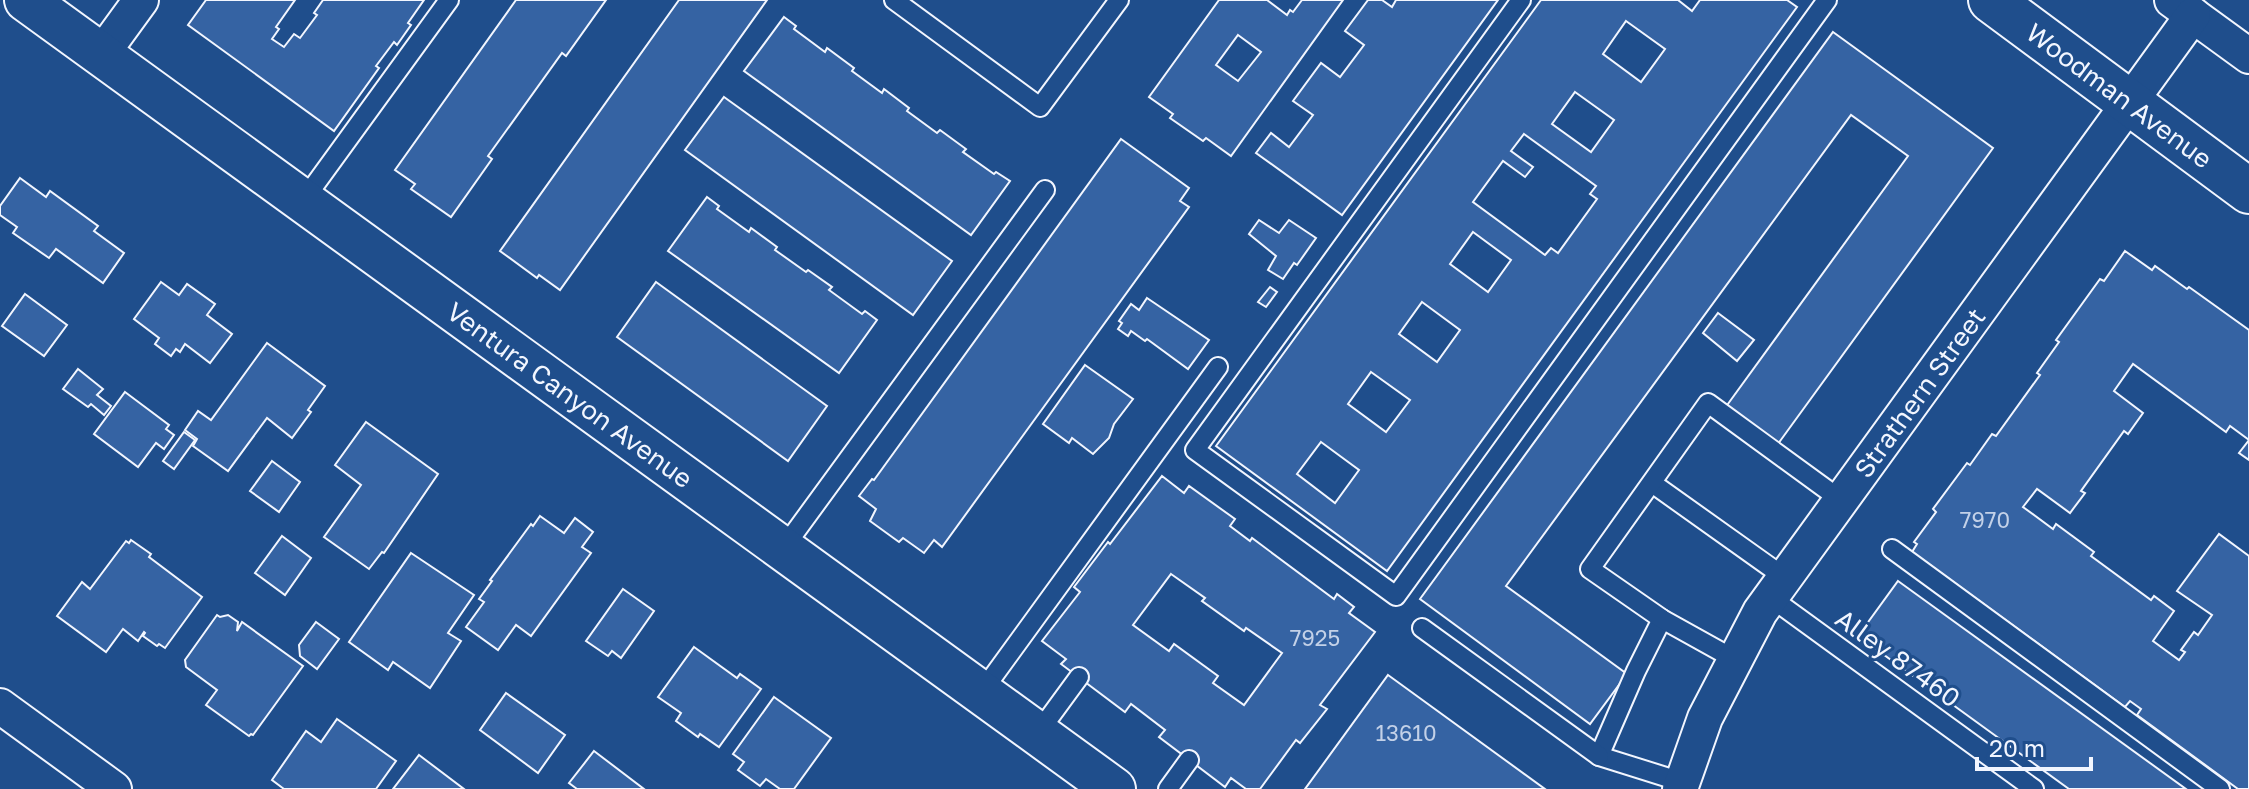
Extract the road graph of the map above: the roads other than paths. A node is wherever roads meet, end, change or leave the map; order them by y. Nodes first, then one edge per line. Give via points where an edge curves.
1 (26, 0) edge
2 (141, 0) edge
3 (449, 0) edge
4 (894, 0) edge
5 (1119, 0) edge
6 (1521, 0) edge
7 (1827, 0) edge
8 (1991, 0) edge
9 (2183, 8) edge
10 (101, 55) junction
11 (2249, 56) edge
12 (2129, 104) junction
13 (1045, 190) dead end
14 (2249, 191) edge
15 (303, 201) junction
16 (1218, 367) dead end
17 (1652, 483) junction
18 (1841, 500) junction
19 (1892, 549) dead end
20 (782, 550) junction
21 (1777, 587) junction
22 (1662, 619) junction
23 (1422, 628) dead end
24 (1734, 659) junction
25 (1079, 677) dead end
26 (981, 693) junction
27 (0, 706) edge
28 (1038, 733) junction
29 (1599, 756) junction
30 (1189, 760) dead end
31 (1681, 786) edge
32 (114, 789) edge
33 (1114, 789) edge
34 (1168, 789) edge
35 (2034, 789) edge
36 (2220, 789) edge

1 - 10 street, Ventura Canyon Avenue
2 - 10 street
3 - 15 lane
4 - 5 lane via 1040,107
6 - 7 lane via 1195,450 1396,596
8 - 12 main road, Woodman Avenue
9 - 11 street
9 - 12 street, Strathern Street
10 - 15 street, Ventura Canyon Avenue
12 - 14 main road, Woodman Avenue
12 - 18 street, Strathern Street
13 - 20 lane
15 - 20 street, Ventura Canyon Avenue
16 - 26 lane
17 - 18 lane via 1708,403
17 - 21 lane, Alley 87460
17 - 22 lane via 1590,569
18 - 21 street, Strathern Street
19 - 36 lane
20 - 26 street, Ventura Canyon Avenue
21 - 24 street, Strathern Street
21 - 35 lane, Alley 87460
22 - 24 lane
22 - 29 lane
23 - 29 lane
24 - 31 street, Strathern Street via 1705,718
25 - 28 lane
26 - 28 street, Ventura Canyon Avenue
27 - 32 street
28 - 33 street, Ventura Canyon Avenue
29 - 31 lane
30 - 34 lane

